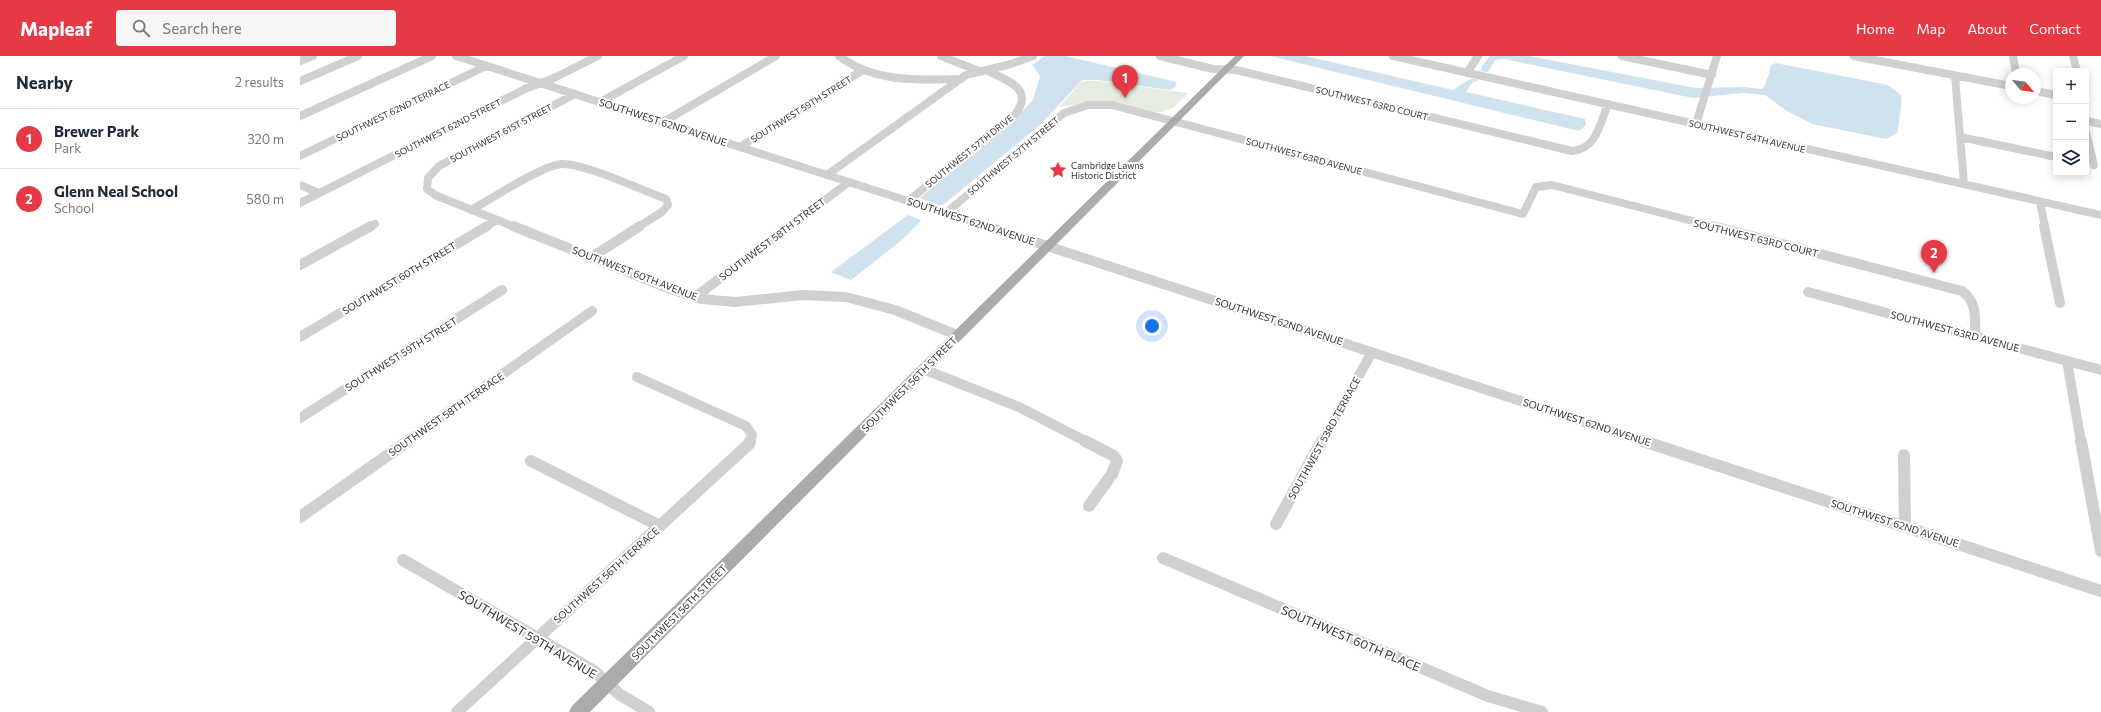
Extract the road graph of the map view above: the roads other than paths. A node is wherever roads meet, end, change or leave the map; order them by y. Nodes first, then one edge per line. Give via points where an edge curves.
1 (313, 56) edge
2 (358, 56) edge
3 (432, 56) edge
4 (456, 56) edge
5 (598, 56) edge
6 (684, 56) edge
7 (776, 56) edge
8 (839, 56) edge
9 (941, 56) edge
10 (1033, 56) edge
11 (1160, 56) edge
12 (1240, 56) edge
13 (1393, 56) edge
14 (1478, 56) edge
15 (1622, 56) edge
16 (1717, 56) edge
17 (1854, 56) edge
18 (2013, 56) edge
19 (2073, 56) edge
20 (300, 61) edge
21 (486, 66) junction
22 (2015, 68) edge
23 (2076, 68) edge
24 (1226, 69) junction
25 (862, 70) junction
26 (982, 71) junction
27 (1467, 73) junction
28 (1712, 75) junction
29 (1955, 76) junction
30 (961, 79) junction
31 (300, 81) edge
32 (540, 83) junction
33 (2005, 85) edge
34 (2041, 92) edge
35 (575, 94) junction
36 (2053, 94) edge
37 (600, 102) junction
38 (1608, 104) junction
39 (1084, 105) joint
40 (300, 116) edge
41 (1174, 121) junction
42 (663, 122) junction
43 (2089, 122) edge
44 (1696, 124) junction
45 (2101, 124) edge
46 (1960, 137) junction
47 (2088, 140) edge
48 (740, 147) junction
49 (300, 156) edge
50 (2053, 156) edge
51 (2094, 165) edge
52 (430, 175) joint
53 (827, 175) junction
54 (848, 182) junction
55 (1964, 184) junction
56 (300, 185) edge
57 (1543, 185) joint
58 (319, 193) junction
59 (908, 201) junction
60 (2040, 202) junction
61 (300, 203) edge
62 (471, 210) junction
63 (946, 213) junction
64 (2101, 215) edge
65 (497, 220) junction
66 (375, 224) dead end
67 (1048, 246) junction
68 (592, 257) junction
69 (300, 265) edge
70 (502, 290) dead end
71 (1808, 292) dead end
72 (696, 297) junction
73 (2060, 302) dead end
74 (592, 311) dead end
75 (958, 335) junction
76 (300, 336) edge
77 (1975, 336) junction
78 (1372, 352) junction
79 (2067, 361) junction
80 (923, 369) junction
81 (2101, 370) edge
82 (637, 377) dead end
83 (300, 418) edge
84 (1904, 455) dead end
85 (532, 461) dead end
86 (1089, 506) dead end
87 (301, 515) edge
88 (1276, 524) dead end
89 (660, 526) junction
90 (1905, 526) junction
91 (2101, 551) edge
92 (1163, 558) dead end
93 (403, 560) dead end
94 (2101, 592) edge
95 (537, 638) junction
96 (607, 683) junction
97 (457, 712) edge
98 (578, 712) edge
99 (649, 712) edge
100 (1542, 712) edge

1 - 20 street
2 - 31 street
3 - 40 street
4 - 21 street, SOUTHWEST 62ND AVENUE
5 - 32 street, SOUTHWEST 62ND STREET
6 - 37 street
7 - 42 street
8 - 25 street
9 - 26 street
10 - 26 street
11 - 24 street, SOUTHWEST 63RD COURT via 1213,69
12 - 24 main road, SOUTHWEST 56TH STREET
13 - 27 street, SOUTHWEST 64TH AVENUE
14 - 27 street
15 - 28 street
16 - 28 street
17 - 29 street
18 - 22 street
19 - 23 street
21 - 32 street, SOUTHWEST 62ND AVENUE
21 - 49 street, SOUTHWEST 62ND TERRACE
24 - 38 street, SOUTHWEST 63RD COURT via 1566,150 1584,150 1592,142
24 - 41 main road, SOUTHWEST 56TH STREET
25 - 30 street via 902,78
25 - 48 street, SOUTHWEST 59TH STREET
26 - 30 street via 971,73
26 - 59 street, SOUTHWEST 57TH DRIVE via 1009,82 1018,89 1024,98 1022,107
27 - 38 street, SOUTHWEST 64TH AVENUE
28 - 44 street
29 - 33 street
29 - 46 street
30 - 53 street
32 - 35 street, SOUTHWEST 62ND AVENUE
32 - 58 street, SOUTHWEST 62ND STREET
34 - 36 street
35 - 37 street, SOUTHWEST 62ND AVENUE
35 - 52 street, SOUTHWEST 61ST STREET via 449,161
37 - 42 street, SOUTHWEST 62ND AVENUE
38 - 44 street, SOUTHWEST 64TH AVENUE
39 - 41 street, SOUTHWEST 63RD AVENUE via 1116,106
39 - 63 street, SOUTHWEST 57TH STREET via 1064,113
41 - 57 street, SOUTHWEST 63RD AVENUE via 1523,214 1536,187
41 - 67 main road, SOUTHWEST 56TH STREET
42 - 48 street, SOUTHWEST 62ND AVENUE
43 - 45 street
44 - 55 street, SOUTHWEST 64TH AVENUE
46 - 50 street
46 - 55 street
47 - 51 street
48 - 53 street, SOUTHWEST 62ND AVENUE
52 - 62 street, SOUTHWEST 60TH AVENUE via 426,184 429,192
53 - 54 street, SOUTHWEST 62ND AVENUE
54 - 59 street, SOUTHWEST 62ND AVENUE
54 - 72 street, SOUTHWEST 58TH STREET
55 - 60 street, SOUTHWEST 64TH AVENUE
56 - 58 street
57 - 77 street, SOUTHWEST 63RD COURT via 1563,187 1954,288 1968,294 1973,301
58 - 61 street, SOUTHWEST 62ND STREET
59 - 63 street, SOUTHWEST 62ND AVENUE
60 - 64 street, SOUTHWEST 64TH AVENUE
60 - 73 street via 2050,263
62 - 65 street, SOUTHWEST 60TH AVENUE
62 - 68 street via 544,169 562,164 582,168 666,199 668,204 658,215
63 - 67 street, SOUTHWEST 62ND AVENUE
65 - 68 street, SOUTHWEST 60TH AVENUE
65 - 76 street, SOUTHWEST 60TH STREET
66 - 69 street
67 - 75 main road, SOUTHWEST 56TH STREET
67 - 78 street, SOUTHWEST 62ND AVENUE
68 - 72 street, SOUTHWEST 60TH AVENUE
70 - 83 street, SOUTHWEST 59TH STREET
71 - 77 street, SOUTHWEST 63RD AVENUE
72 - 75 street, SOUTHWEST 60TH AVENUE via 716,302 734,302 805,295 842,296 877,305
74 - 87 street, SOUTHWEST 58TH TERRACE
75 - 80 main road, SOUTHWEST 56TH STREET
77 - 79 street, SOUTHWEST 63RD AVENUE
78 - 88 street, SOUTHWEST 53RD TERRACE
78 - 90 street, SOUTHWEST 62ND AVENUE
79 - 81 street, SOUTHWEST 63RD AVENUE
79 - 91 street
80 - 86 street via 1019,407 1116,458 1112,474
80 - 96 main road, SOUTHWEST 56TH STREET
82 - 89 street, SOUTHWEST 56TH TERRACE via 746,426 752,435 749,444 742,451
84 - 90 street
85 - 89 street
89 - 95 street, SOUTHWEST 56TH TERRACE
90 - 94 street, SOUTHWEST 62ND AVENUE
92 - 100 street, SOUTHWEST 60TH PLACE via 1482,693
93 - 95 street, SOUTHWEST 59TH AVENUE
95 - 96 street, SOUTHWEST 59TH AVENUE via 594,670
95 - 97 street, SOUTHWEST 56TH TERRACE
96 - 98 main road, SOUTHWEST 56TH STREET
96 - 99 street, SOUTHWEST 59TH AVENUE via 619,694

